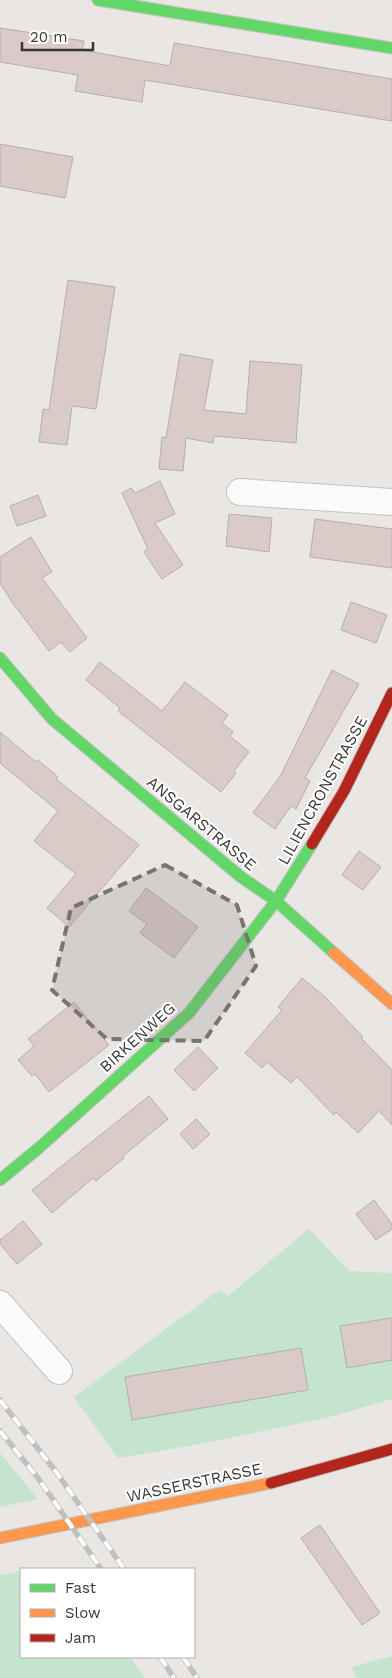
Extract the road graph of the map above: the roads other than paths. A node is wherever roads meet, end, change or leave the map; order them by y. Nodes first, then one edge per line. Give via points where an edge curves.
1 (98, 0) edge
2 (392, 48) edge
3 (240, 492) dead end
4 (392, 502) edge
5 (0, 658) edge
6 (392, 694) edge
7 (276, 901) junction
8 (392, 1004) edge
9 (0, 1180) edge
10 (0, 1304) edge
11 (59, 1371) dead end
12 (392, 1449) edge
13 (0, 1538) edge

1 - 2 street
3 - 4 street
5 - 7 street, ANSGARSTRASSE via 52,718 241,877
6 - 7 street, LILIENCRONSTRASSE via 344,791
7 - 8 street, ANSGARSTRASSE
7 - 9 street, BIRKENWEG via 189,1013
10 - 11 street
12 - 13 street, WASSERSTRASSE via 264,1485

